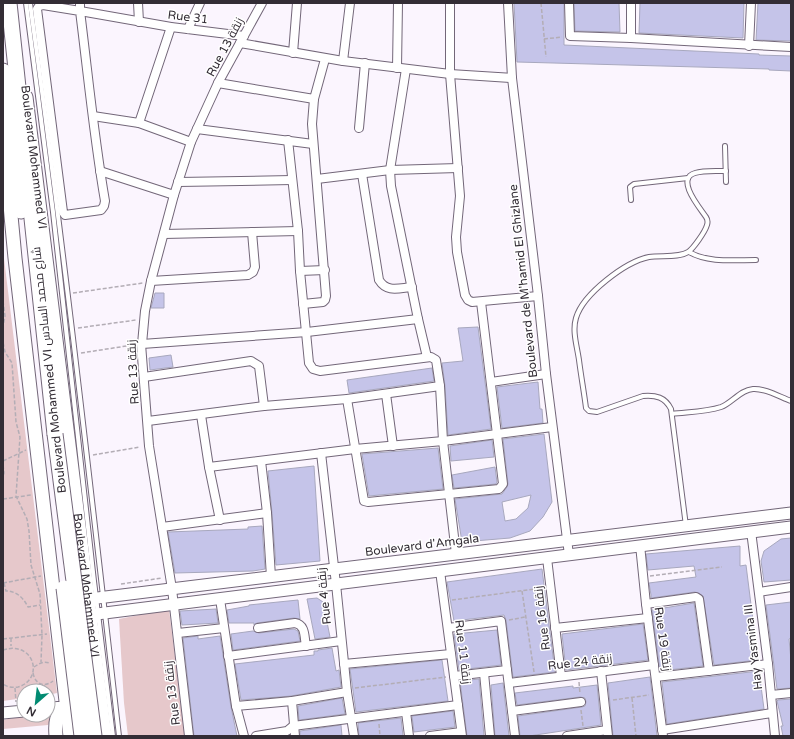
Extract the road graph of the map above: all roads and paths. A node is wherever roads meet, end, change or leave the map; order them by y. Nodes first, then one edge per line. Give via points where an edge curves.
1 (26, 3) edge
2 (30, 3) edge
3 (138, 3) edge
4 (200, 3) edge
5 (262, 3) edge
6 (297, 3) edge
7 (350, 3) edge
8 (398, 3) edge
9 (450, 3) edge
10 (508, 3) edge
11 (541, 3) edge
12 (569, 3) edge
13 (631, 3) edge
14 (751, 3) edge
15 (9, 5) edge
16 (80, 7) edge
17 (139, 22) junction
18 (172, 27) junction
19 (188, 29) junction
20 (570, 36) junction
21 (631, 38) junction
22 (544, 39) junction
23 (242, 40) junction
24 (749, 46) junction
25 (791, 47) edge
26 (293, 52) junction
27 (546, 57) dead end
28 (325, 59) junction
29 (343, 61) junction
30 (364, 63) junction
31 (396, 68) junction
32 (406, 69) junction
33 (3, 72) edge
34 (450, 74) junction
35 (512, 78) junction
36 (218, 83) junction
37 (314, 100) junction
38 (93, 116) junction
39 (139, 123) junction
40 (359, 128) dead end
41 (197, 129) junction
42 (288, 140) junction
43 (191, 142) junction
44 (313, 144) junction
45 (726, 146) dead end
46 (458, 168) junction
47 (100, 170) junction
48 (390, 170) junction
49 (726, 171) junction
50 (362, 174) junction
51 (688, 178) junction
52 (317, 179) junction
53 (292, 180) junction
54 (178, 182) junction
55 (726, 182) dead end
56 (174, 195) junction
57 (631, 200) dead end
58 (298, 231) junction
59 (252, 232) junction
60 (164, 234) junction
61 (688, 252) junction
62 (756, 260) dead end
63 (325, 270) junction
64 (300, 271) junction
65 (151, 281) junction
66 (412, 287) junction
67 (68, 294) junction
68 (538, 296) junction
69 (3, 301) edge
70 (481, 302) junction
71 (303, 304) junction
72 (144, 319) junction
73 (418, 319) junction
74 (72, 329) junction
75 (307, 332) junction
76 (141, 344) junction
77 (76, 354) junction
78 (427, 357) junction
79 (546, 374) junction
80 (144, 377) junction
81 (491, 382) junction
82 (440, 386) junction
83 (386, 394) junction
84 (347, 399) junction
85 (791, 401) edge
86 (264, 406) junction
87 (672, 414) junction
88 (201, 415) junction
89 (148, 421) junction
90 (552, 427) junction
91 (497, 434) junction
92 (46, 438) junction
93 (443, 441) junction
94 (149, 446) junction
95 (393, 446) junction
96 (355, 449) junction
97 (321, 453) junction
98 (19, 454) junction
99 (87, 456) junction
100 (3, 461) edge
101 (261, 461) junction
102 (3, 465) edge
103 (209, 467) junction
104 (3, 476) edge
105 (449, 494) junction
106 (16, 496) junction
107 (19, 496) dead end
108 (3, 499) edge
109 (267, 512) junction
110 (791, 513) edge
111 (220, 520) junction
112 (686, 526) junction
113 (162, 527) junction
114 (791, 527) edge
115 (751, 531) junction
116 (687, 540) junction
117 (567, 541) junction
118 (640, 545) junction
119 (456, 554) junction
120 (569, 555) junction
121 (547, 558) junction
122 (722, 567) dead end
123 (334, 569) junction
124 (440, 571) junction
125 (52, 574) junction
126 (270, 577) junction
127 (643, 577) junction
128 (35, 578) junction
129 (3, 583) edge
130 (336, 584) junction
131 (550, 587) junction
132 (791, 587) edge
133 (172, 589) junction
134 (522, 591) junction
135 (759, 592) junction
136 (96, 599) junction
137 (220, 599) junction
138 (444, 601) junction
139 (55, 603) junction
140 (646, 604) junction
141 (40, 605) junction
142 (174, 605) junction
143 (98, 614) junction
144 (526, 617) junction
145 (648, 618) junction
146 (57, 619) junction
147 (501, 621) junction
148 (224, 628) junction
149 (258, 628) dead end
150 (448, 628) junction
151 (555, 628) junction
152 (178, 633) junction
153 (59, 634) junction
154 (42, 635) junction
155 (11, 638) junction
156 (3, 639) edge
157 (341, 641) junction
158 (306, 646) junction
159 (11, 647) junction
160 (3, 650) edge
161 (451, 654) junction
162 (228, 656) junction
163 (41, 662) junction
164 (51, 663) dead end
165 (344, 664) junction
166 (768, 664) junction
167 (654, 665) junction
168 (34, 667) junction
169 (507, 670) junction
170 (709, 671) junction
171 (601, 672) junction
172 (33, 673) junction
173 (484, 673) junction
174 (454, 676) junction
175 (561, 676) junction
176 (56, 677) dead end
177 (656, 678) junction
178 (535, 680) junction
179 (40, 683) edge
180 (51, 683) edge
181 (509, 683) junction
182 (3, 684) edge
183 (15, 688) junction
184 (347, 690) junction
185 (16, 692) edge
186 (791, 693) edge
187 (659, 694) junction
188 (771, 695) junction
189 (632, 698) junction
190 (292, 701) junction
191 (581, 702) dead end
192 (604, 702) junction
193 (101, 705) junction
194 (458, 705) junction
195 (236, 706) junction
196 (56, 708) edge
197 (68, 708) junction
198 (512, 710) junction
199 (16, 712) edge
200 (406, 712) junction
201 (3, 713) edge
202 (772, 714) junction
203 (378, 715) junction
204 (352, 720) junction
205 (293, 726) junction
206 (608, 733) edge
207 (663, 733) edge
208 (461, 734) edge
209 (104, 735) edge
210 (56, 736) edge
211 (70, 736) edge
212 (81, 736) edge
213 (119, 736) edge
214 (189, 736) edge
215 (244, 736) edge
216 (256, 736) edge
217 (295, 736) edge
218 (354, 736) edge
219 (380, 736) edge
220 (409, 736) edge
221 (430, 736) edge
222 (490, 736) edge
223 (515, 736) edge
224 (567, 736) edge
225 (636, 736) edge
226 (775, 736) edge

1 - 136 lane via 53,212
2 - 67 lane
3 - 17 street
4 - 19 street
5 - 23 street, Rue 13 زنقة
6 - 26 street
7 - 29 street
8 - 31 street
9 - 34 street
10 - 35 street, Boulevard de M'hamid El Ghizlane
11 - 22 path
12 - 20 street
13 - 21 street
14 - 24 street
15 - 92 highway, Boulevard Mohammed VI شارع محمد السادس
15 - 136 main road, Boulevard Mohammed VI via 23,72
16 - 17 street, Rue 31
16 - 38 street
16 - 47 street, Rue 31 via 43,5 37,9 64,214 101,210 105,201
17 - 18 street, Rue 31
18 - 19 street, Rue 31
18 - 39 street
19 - 23 street, Rue 31
20 - 21 street
20 - 22 path
21 - 24 street
22 - 27 path
23 - 26 street, Rue 31
23 - 36 street, Rue 13 زنقة
24 - 25 street
26 - 28 street, Rue 31
28 - 29 street, Rue 31
28 - 37 street
29 - 30 street, Rue 31
30 - 31 street, Rue 31
30 - 40 street
31 - 32 street, Rue 31
32 - 34 street, Rue 31
32 - 48 street
33 - 92 highway, Boulevard Mohammed VI شارع محمد السادس
34 - 35 street, Rue 31
34 - 46 street
35 - 68 street, Boulevard de M'hamid El Ghizlane
36 - 37 street
36 - 41 street, Rue 13 زنقة
37 - 44 street
38 - 39 street
38 - 47 street
39 - 43 street
41 - 42 street
41 - 43 street, Rue 13 زنقة
42 - 44 street
42 - 53 street
43 - 54 street, Rue 13 زنقة
44 - 52 street
45 - 49 lane
46 - 48 street
46 - 70 street via 460,196 457,252 465,295 472,302
47 - 56 street
48 - 50 street
48 - 66 street
49 - 51 lane via 696,172
49 - 55 lane
50 - 52 street
50 - 66 street via 379,280 388,289
51 - 57 lane via 632,184
51 - 61 lane via 687,188 708,222
52 - 63 street
53 - 54 street
53 - 58 street
54 - 56 street, Rue 13 زنقة
56 - 60 street, Rue 13 زنقة
58 - 59 street
58 - 64 street
59 - 60 street
59 - 65 street via 255,267 248,275
60 - 65 street, Rue 13 زنقة
61 - 62 lane via 709,259
61 - 87 lane via 648,258 621,268 587,300 578,312 574,327 586,408 589,411 596,412 643,396 654,396 667,402
63 - 64 street
63 - 71 street via 325,300
64 - 71 street
65 - 67 path
65 - 72 street, Rue 13 زنقة
66 - 73 street
67 - 74 lane
68 - 70 street
68 - 79 street, Boulevard de M'hamid El Ghizlane
69 - 98 path via 3,342 5,352 12,363 16,422 20,437
70 - 81 street
71 - 75 street
72 - 74 path
72 - 76 street, Rue 13 زنقة
73 - 75 street
73 - 78 street
74 - 77 lane
75 - 76 street
75 - 78 street via 309,363 317,370
76 - 77 path
76 - 80 street, Rue 13 زنقة
77 - 99 lane
78 - 82 street via 431,356 436,360
79 - 81 street
79 - 90 street, Boulevard de M'hamid El Ghizlane
80 - 86 street via 252,362 259,366
80 - 89 street, Rue 13 زنقة
81 - 91 street
82 - 83 street
82 - 93 street
83 - 84 street
83 - 95 street
84 - 86 street
84 - 96 street
85 - 87 lane via 753,389 722,407
86 - 88 street
87 - 112 lane
88 - 89 street
88 - 103 street
89 - 94 street, Rue 13 زنقة
90 - 91 street
90 - 117 street, Boulevard de M'hamid El Ghizlane
91 - 93 street
91 - 105 street via 502,486
92 - 98 path
92 - 125 main road
92 - 209 highway, Boulevard Mohammed VI شارع محمد السادس, bridge
92 - 212 highway, Boulevard Mohammed VI شارع محمد السادس, bridge
93 - 95 street
93 - 105 street
94 - 99 path
94 - 113 street, Rue 13 زنقة
95 - 96 street
96 - 97 street
96 - 105 street via 364,501
97 - 101 street
97 - 123 street, Rue 4 زنقة
98 - 100 path
98 - 106 path
99 - 136 lane
101 - 103 street
101 - 109 street
102 - 104 path
103 - 111 street
105 - 119 street
106 - 107 path
106 - 108 path
106 - 128 path via 29,531 31,565
109 - 111 street
109 - 126 street
110 - 112 street, Boulevard d'Amgala
111 - 113 street
112 - 116 street
112 - 117 street, Boulevard d'Amgala
113 - 133 street, Rue 13 زنقة
114 - 115 street
115 - 116 street
115 - 135 street, Hay Yasmina III
116 - 118 street
117 - 119 street, Boulevard d'Amgala
117 - 120 street, Boulevard de M'hamid El Ghizlane
118 - 120 street
118 - 127 street, Rue 19 زنقة
119 - 123 street, Boulevard d'Amgala
120 - 121 street
121 - 124 street
121 - 131 street, Rue 16 زنقة
122 - 127 path
123 - 126 street, Boulevard d'Amgala
123 - 130 street, Rue 4 زنقة
124 - 130 street
124 - 138 street, Rue 11 زنقة
125 - 128 path
125 - 139 main road
126 - 133 street, Boulevard d'Amgala
127 - 140 street, Rue 19 زنقة
128 - 129 path
128 - 141 path via 40,594
129 - 141 path via 6,590 21,596 28,607
130 - 137 street
130 - 157 street, Rue 4 زنقة
131 - 134 path
131 - 151 street, Rue 16 زنقة
132 - 135 street
133 - 136 street, Boulevard d'Amgala
133 - 142 street, Rue 13 زنقة
134 - 138 path
134 - 144 path
135 - 166 street, Hay Yasmina III
136 - 139 street, Boulevard d'Amgala
136 - 143 main road, Boulevard Mohammed VI
137 - 142 street
137 - 148 street
138 - 150 street, Rue 11 زنقة
139 - 146 main road
140 - 145 street, Rue 19 زنقة
140 - 170 street via 696,597 699,599
141 - 154 path
142 - 143 street
142 - 152 street, Rue 13 زنقة
143 - 146 street
143 - 193 main road, Boulevard Mohammed VI
143 - 209 lane
143 - 213 lane
144 - 147 path
144 - 178 path
145 - 151 street
145 - 167 street, Rue 19 زنقة
146 - 153 main road
147 - 150 street
147 - 169 street
148 - 152 street
148 - 162 street
149 - 158 street via 299,624 303,629
150 - 161 street, Rue 11 زنقة
151 - 175 street, Rue 16 زنقة
152 - 214 street, Rue 13 زنقة
153 - 154 path
153 - 197 main road
154 - 155 path
154 - 163 path
155 - 156 path
155 - 159 path
157 - 158 street
157 - 165 street, Rue 4 زنقة
158 - 162 street
159 - 160 path
159 - 168 path via 22,649 31,657
161 - 165 street
161 - 174 street, Rue 11 زنقة
162 - 195 street
163 - 164 path
163 - 168 path
165 - 184 street, Rue 4 زنقة
166 - 170 street
166 - 188 street, Hay Yasmina III
167 - 171 street, Rue 24 زنقة
167 - 177 street, Rue 19 زنقة
168 - 172 path
169 - 173 street
169 - 181 street
170 - 177 street
171 - 175 street, Rue 24 زنقة
171 - 192 street
172 - 179 path via 36,681
172 - 183 path via 23,686
173 - 174 street
173 - 222 street
174 - 184 path
174 - 194 street, Rue 11 زنقة
175 - 178 street, Rue 24 زنقة
176 - 180 path
177 - 187 street, Rue 19 زنقة
178 - 181 street, Rue 24 زنقة
181 - 198 street
182 - 183 path
183 - 185 path
184 - 190 street
184 - 204 street, Rue 4 زنقة
186 - 188 street
187 - 189 path
187 - 207 street, Rue 19 زنقة
188 - 202 street, Hay Yasmina III
189 - 192 path
189 - 225 path
190 - 195 street
190 - 205 street
191 - 198 street
192 - 206 street
193 - 197 street
193 - 209 main road, Boulevard Mohammed VI
194 - 200 street
194 - 208 street, Rue 11 زنقة
195 - 215 street
196 - 197 street
197 - 210 main road via 62,710 57,718
197 - 211 main road
198 - 223 street
199 - 201 street
200 - 203 street
200 - 220 street
202 - 207 street
202 - 226 street, Hay Yasmina III
203 - 204 street
203 - 219 path
204 - 205 street
204 - 218 street, Rue 4 زنقة
205 - 216 street via 287,731
205 - 217 street
206 - 224 street
208 - 221 street
209 - 212 street

